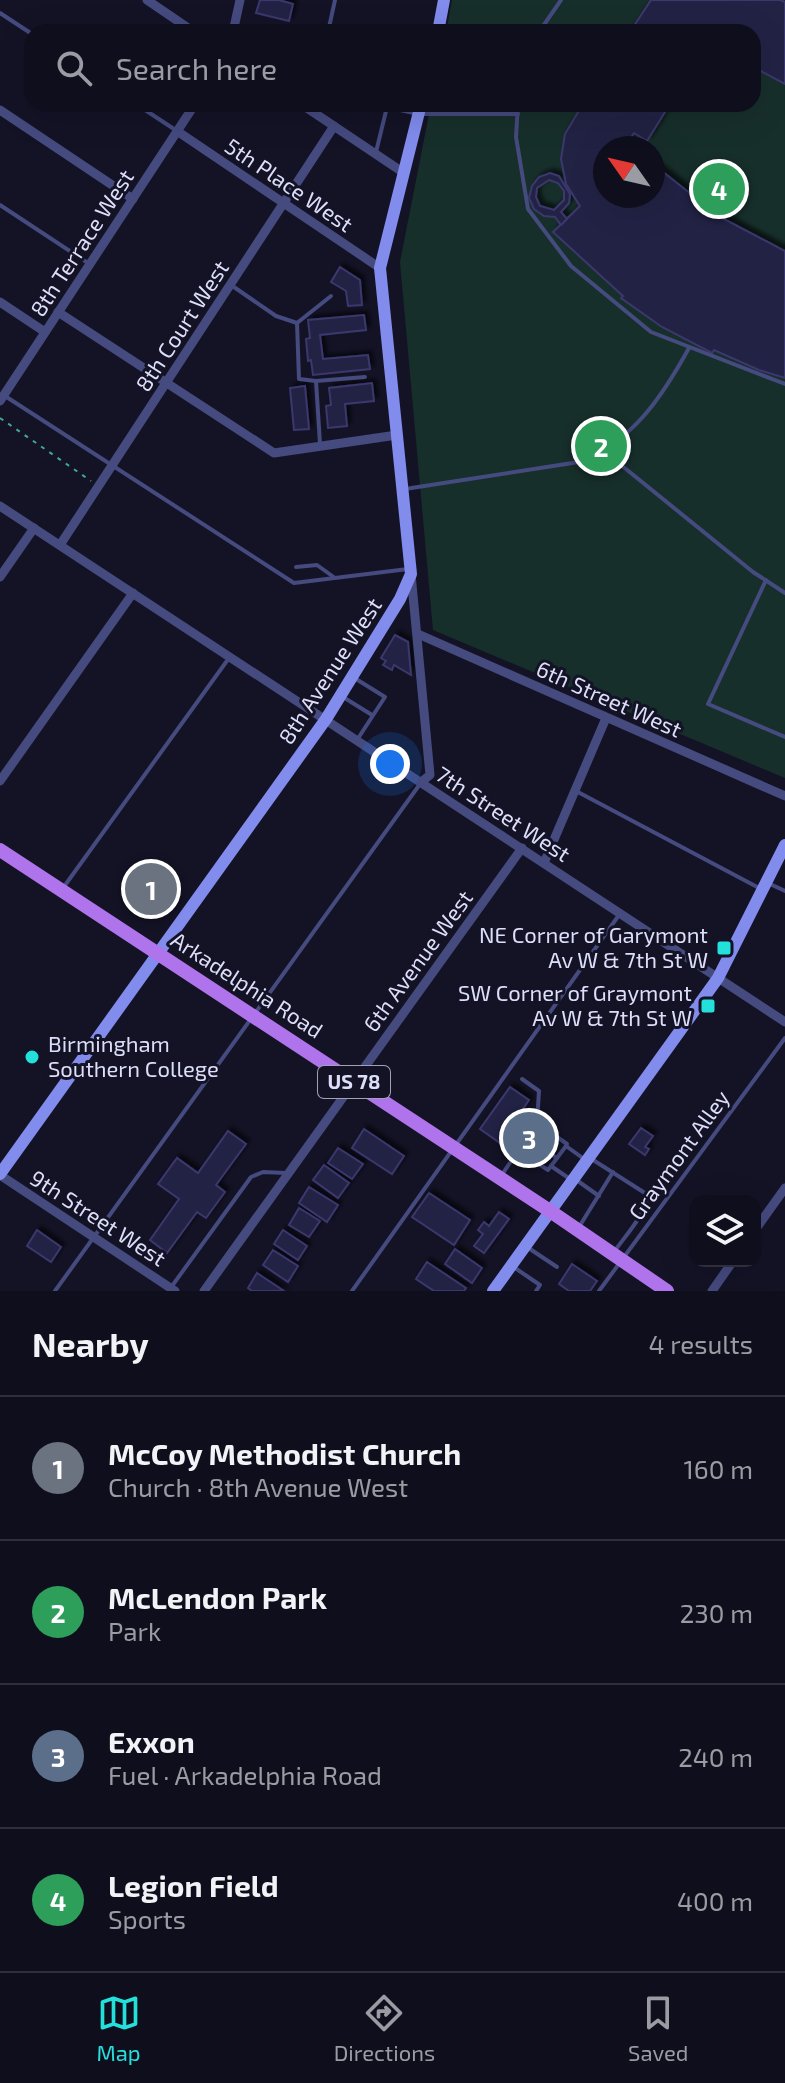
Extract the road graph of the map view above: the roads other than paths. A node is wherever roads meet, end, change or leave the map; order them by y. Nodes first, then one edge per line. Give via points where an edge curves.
1 (147, 0) edge
2 (240, 0) edge
3 (335, 0) edge
4 (444, 0) edge
5 (561, 0) edge
6 (0, 13) edge
7 (182, 24) edge
8 (235, 24) edge
9 (330, 24) edge
10 (440, 24) edge
11 (544, 24) edge
12 (24, 29) edge
13 (0, 110) edge
14 (148, 112) edge
15 (190, 112) edge
16 (316, 112) edge
17 (386, 112) edge
18 (418, 112) edge
19 (478, 112) edge
20 (518, 114) joint
21 (334, 126) junction
22 (177, 131) junction
23 (376, 154) junction
24 (404, 173) junction
25 (133, 199) junction
26 (284, 204) junction
27 (0, 205) edge
28 (90, 264) junction
29 (380, 268) junction
30 (231, 285) junction
31 (331, 296) dead end
32 (0, 302) edge
33 (58, 312) junction
34 (297, 323) junction
35 (45, 332) junction
36 (690, 347) junction
37 (365, 377) dead end
38 (316, 381) junction
39 (166, 383) junction
40 (785, 384) edge
41 (2, 398) edge
42 (397, 435) junction
43 (320, 446) junction
44 (605, 452) junction
45 (112, 466) junction
46 (403, 489) junction
47 (0, 506) edge
48 (34, 528) junction
49 (60, 545) junction
50 (296, 567) dead end
51 (411, 572) junction
52 (0, 577) edge
53 (335, 578) junction
54 (766, 580) junction
55 (133, 593) junction
56 (785, 593) edge
57 (418, 634) junction
58 (231, 657) junction
59 (352, 677) junction
60 (341, 695) junction
61 (373, 716) junction
62 (606, 718) junction
63 (326, 719) junction
64 (785, 737) edge
65 (357, 740) junction
66 (0, 781) edge
67 (421, 782) junction
68 (576, 791) junction
69 (785, 796) edge
70 (785, 845) edge
71 (522, 848) junction
72 (0, 850) edge
73 (544, 863) junction
74 (766, 887) junction
75 (62, 889) junction
76 (785, 891) edge
77 (620, 913) junction
78 (158, 952) junction
79 (718, 978) junction
80 (253, 1015) junction
81 (785, 1022) edge
82 (785, 1038) edge
83 (522, 1079) dead end
84 (354, 1082) junction
85 (537, 1123) junction
86 (531, 1132) dead end
87 (524, 1142) dead end
88 (566, 1146) junction
89 (455, 1148) junction
90 (518, 1151) junction
91 (549, 1153) dead end
92 (557, 1158) junction
93 (588, 1159) junction
94 (551, 1166) junction
95 (613, 1172) junction
96 (288, 1173) junction
97 (0, 1174) edge
98 (500, 1178) junction
99 (573, 1179) junction
100 (785, 1188) edge
101 (599, 1196) junction
102 (550, 1211) junction
103 (761, 1222) edge
104 (577, 1229) junction
105 (93, 1237) junction
106 (525, 1246) junction
107 (617, 1257) junction
108 (511, 1266) junction
109 (557, 1267) dead end
110 (729, 1267) edge
111 (173, 1290) edge
112 (55, 1291) edge
113 (204, 1291) edge
114 (352, 1291) edge
115 (493, 1291) edge
116 (536, 1291) edge
117 (599, 1291) edge
118 (667, 1291) edge
119 (712, 1291) edge

1 - 7 street
2 - 8 street
3 - 9 lane
4 - 10 main road
5 - 11 lane
6 - 12 lane
13 - 25 street
14 - 22 lane
15 - 22 street, 8th Terrace West
16 - 21 street
17 - 23 lane
18 - 24 main road
19 - 20 lane
20 - 36 lane via 516,137 528,209 571,266 651,332
21 - 23 street
21 - 26 street, 8th Court West
22 - 25 street, 8th Terrace West
22 - 26 street, 5th Place West
23 - 24 street
24 - 29 main road
25 - 28 street, 8th Terrace West
26 - 29 street, 5th Place West
26 - 30 street, 8th Court West
27 - 28 lane
28 - 33 street, 8th Terrace West
29 - 42 main road
30 - 34 lane via 276,316
30 - 39 street, 8th Court West
31 - 34 lane
32 - 35 street
33 - 35 street, 8th Terrace West
33 - 39 street
34 - 38 lane via 299,379
35 - 41 street, 8th Terrace West
36 - 40 lane
36 - 44 lane via 650,409
37 - 38 lane
38 - 43 lane
39 - 43 street via 274,453
39 - 45 street, 8th Court West
41 - 45 lane
42 - 43 street
42 - 46 main road
44 - 46 lane via 579,462
44 - 54 lane
45 - 49 street, 8th Court West
45 - 53 lane via 294,583
46 - 51 main road
47 - 48 street, 7th Street West
48 - 49 street, 7th Street West
48 - 52 street
49 - 55 street, 7th Street West
50 - 53 lane via 317,565
51 - 53 lane
51 - 57 street
51 - 59 main road, 8th Avenue West
54 - 56 lane
54 - 64 lane via 708,704
55 - 58 street, 7th Street West
55 - 66 street
57 - 62 street, 6th Street West
57 - 67 street via 430,775
58 - 63 street, 7th Street West
58 - 75 lane
59 - 60 main road, 8th Avenue West
59 - 61 lane via 385,697
60 - 61 lane
60 - 63 main road, 8th Avenue West
61 - 65 lane
62 - 68 street
62 - 69 street, 6th Street West
63 - 65 street, 7th Street West
63 - 78 main road, 8th Avenue West
65 - 67 street, 7th Street West
67 - 71 street, 7th Street West
67 - 80 lane
68 - 73 street
68 - 74 lane
70 - 74 main road
71 - 73 street, 7th Street West
71 - 84 street, 6th Avenue West
72 - 75 main road, Arkadelphia Road / US 78
73 - 77 street, 7th Street West
74 - 76 lane
74 - 79 main road
75 - 78 main road, Arkadelphia Road / US 78
77 - 79 street, 7th Street West
77 - 89 lane
78 - 80 main road, Arkadelphia Road / US 78
78 - 97 main road, 8th Avenue West
79 - 81 street, 7th Street West
79 - 93 main road
80 - 84 main road, Arkadelphia Road / US 78
80 - 105 lane
82 - 107 lane, Graymont Alley
83 - 85 lane via 539,1091
84 - 89 main road, Arkadelphia Road / US 78
84 - 96 street, 6th Avenue West
85 - 86 lane
85 - 88 lane
87 - 90 lane
88 - 92 lane
88 - 93 lane
89 - 98 main road, Arkadelphia Road / US 78
89 - 114 lane
90 - 94 lane via 548,1170
90 - 98 lane
91 - 92 lane
92 - 94 lane
93 - 95 lane
93 - 99 main road
94 - 99 lane
95 - 101 lane
95 - 107 lane via 648,1195
96 - 111 lane via 251,1177
96 - 113 street, 6th Avenue West
97 - 105 street, 9th Street West
98 - 102 main road, Arkadelphia Road / US 78
99 - 101 lane
99 - 102 main road
100 - 103 street
101 - 104 lane
102 - 104 main road, Arkadelphia Road / US 78
102 - 106 main road
104 - 107 main road, Arkadelphia Road / US 78
105 - 111 street, 9th Street West
105 - 112 lane
106 - 108 main road
106 - 109 lane
107 - 117 lane, Graymont Alley
107 - 118 main road, Arkadelphia Road / US 78
108 - 115 main road
108 - 116 lane via 540,1285
110 - 119 street

